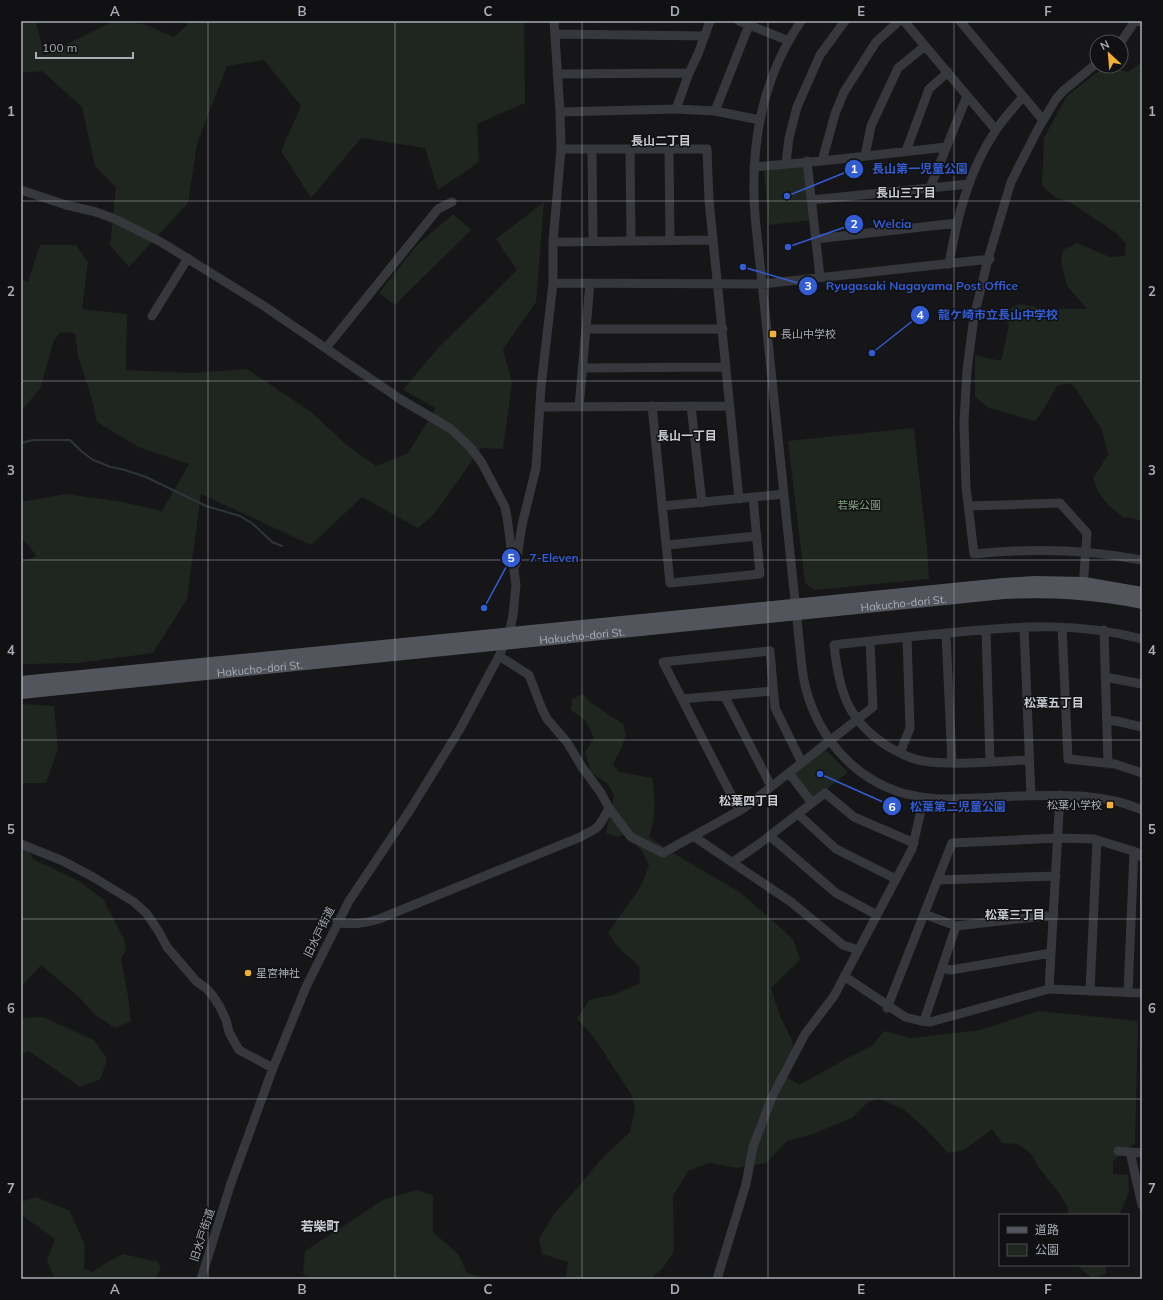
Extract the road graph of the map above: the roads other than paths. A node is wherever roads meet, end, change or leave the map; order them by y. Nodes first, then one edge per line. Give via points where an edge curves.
1 (554, 21) edge
2 (710, 21) edge
3 (739, 21) edge
4 (801, 21) edge
5 (844, 21) edge
6 (904, 21) edge
7 (960, 21) edge
8 (894, 22) edge
9 (1142, 22) edge
10 (749, 25) junction
11 (555, 34) junction
12 (1126, 34) edge
13 (705, 36) junction
14 (790, 41) junction
15 (925, 46) junction
16 (1089, 70) edge
17 (948, 72) junction
18 (689, 73) junction
19 (558, 74) junction
20 (967, 96) junction
21 (1024, 97) junction
22 (676, 109) junction
23 (715, 111) junction
24 (560, 112) junction
25 (760, 120) junction
26 (1043, 120) junction
27 (996, 130) junction
28 (946, 147) junction
29 (592, 149) junction
30 (630, 149) junction
31 (669, 149) junction
32 (561, 150) junction
33 (906, 151) junction
34 (865, 156) junction
35 (822, 161) junction
36 (807, 162) junction
37 (786, 163) junction
38 (754, 167) junction
39 (969, 184) junction
40 (930, 188) junction
41 (21, 190) edge
42 (811, 200) junction
43 (452, 202) dead end
44 (957, 223) junction
45 (816, 239) junction
46 (670, 240) junction
47 (713, 240) junction
48 (593, 241) junction
49 (631, 241) junction
50 (553, 242) junction
51 (188, 258) junction
52 (989, 259) junction
53 (949, 264) junction
54 (820, 277) junction
55 (553, 283) junction
56 (590, 283) junction
57 (718, 284) junction
58 (762, 284) junction
59 (152, 316) dead end
60 (586, 329) junction
61 (723, 329) junction
62 (326, 348) junction
63 (726, 367) junction
64 (582, 368) junction
65 (579, 406) junction
66 (652, 406) junction
67 (690, 406) junction
68 (730, 406) junction
69 (540, 407) junction
70 (784, 494) junction
71 (753, 497) junction
72 (739, 499) junction
73 (702, 502) junction
74 (663, 506) junction
75 (969, 506) junction
76 (757, 536) junction
77 (667, 545) junction
78 (1086, 552) junction
79 (1142, 560) edge
80 (515, 571) junction
81 (1082, 588) junction
82 (1142, 593) edge
83 (1142, 603) edge
84 (796, 609) junction
85 (1024, 627) junction
86 (1062, 627) junction
87 (986, 630) junction
88 (1104, 630) junction
89 (946, 633) junction
90 (907, 637) junction
91 (507, 639) junction
92 (1142, 639) edge
93 (870, 641) junction
94 (499, 656) junction
95 (1105, 677) junction
96 (21, 682) edge
97 (1142, 684) edge
98 (773, 690) junction
99 (21, 693) edge
100 (724, 695) junction
101 (682, 699) junction
102 (857, 720) junction
103 (1107, 720) junction
104 (1142, 727) edge
105 (830, 741) junction
106 (900, 753) junction
107 (1029, 760) junction
108 (802, 762) junction
109 (990, 762) junction
110 (952, 763) junction
111 (1108, 764) junction
112 (789, 773) junction
113 (1142, 773) edge
114 (771, 786) junction
115 (1060, 795) junction
116 (1031, 796) junction
117 (924, 798) junction
118 (812, 803) junction
119 (608, 808) junction
120 (740, 810) junction
121 (1142, 810) edge
122 (798, 814) junction
123 (693, 836) junction
124 (770, 836) junction
125 (1058, 838) junction
126 (1097, 840) junction
127 (914, 843) junction
128 (21, 844) edge
129 (1138, 854) edge
130 (733, 862) junction
131 (1056, 876) junction
132 (896, 879) junction
133 (938, 880) junction
134 (924, 914) junction
135 (1054, 914) junction
136 (877, 915) junction
137 (337, 922) junction
138 (956, 926) junction
139 (858, 950) junction
140 (1051, 952) junction
141 (942, 968) junction
142 (844, 976) junction
143 (1049, 989) junction
144 (1090, 991) junction
145 (1128, 993) junction
146 (1142, 993) edge
147 (888, 1007) junction
148 (924, 1021) junction
149 (273, 1068) junction
150 (1118, 1151) dead end
151 (1130, 1152) junction
152 (1142, 1153) edge
153 (1142, 1205) edge
154 (201, 1279) edge
155 (716, 1279) edge

1 - 11 street
2 - 13 street
3 - 10 street
4 - 14 street
5 - 37 street via 820,55 797,107
6 - 15 street
7 - 21 street
8 - 35 street via 876,42 844,92
9 - 12 street via 1135,21
10 - 14 street
10 - 23 street
11 - 13 street
11 - 19 street
13 - 18 street
14 - 25 street via 766,94
15 - 17 street
15 - 34 street via 898,68 871,126
16 - 26 street via 1063,91
17 - 20 street
17 - 33 street via 929,89
18 - 19 street
18 - 22 street
19 - 24 street
20 - 27 street
20 - 28 street
21 - 26 street
21 - 27 street
22 - 23 street
22 - 24 street
23 - 25 street
24 - 32 street
25 - 38 street
26 - 52 street via 1011,182
27 - 39 street
28 - 33 street
28 - 40 street
29 - 30 street
29 - 32 street
29 - 48 street
30 - 31 street
30 - 49 street
31 - 46 street
31 - 47 street via 707,149
32 - 50 street
33 - 34 street
34 - 35 street
35 - 36 street
36 - 37 street
36 - 42 street
37 - 38 street
38 - 58 street via 755,216
39 - 40 street
39 - 44 street
40 - 42 street
41 - 51 street via 125,223
42 - 45 street
43 - 62 street via 438,209
44 - 45 street
44 - 53 street
45 - 54 street
46 - 47 street
46 - 49 street
47 - 57 street
48 - 49 street
48 - 50 street
50 - 55 street
51 - 59 street
51 - 62 street
52 - 53 street
52 - 75 street via 974,317 966,370 964,422
53 - 54 street
54 - 58 street
55 - 56 street
55 - 69 street
56 - 57 street
56 - 60 street
57 - 58 street
57 - 61 street
58 - 70 street
60 - 61 street
60 - 64 street
61 - 63 street
62 - 80 street via 400,399 451,429 470,448 492,480 505,507
63 - 64 street
63 - 68 street
64 - 65 street
65 - 66 street
65 - 69 street
66 - 67 street
66 - 74 street
67 - 68 street
67 - 73 street
68 - 72 street
69 - 80 street via 536,468 522,525
70 - 71 street
70 - 84 street
71 - 72 street
71 - 76 street
72 - 73 street
73 - 74 street
74 - 77 street
75 - 78 street via 1060,503 1087,533
75 - 78 street via 974,554 1024,550
76 - 77 street
76 - 77 street via 760,574 670,583
78 - 79 street
78 - 81 street
80 - 91 street, 旧水戸街道 via 513,615
81 - 82 main road, Hakucho-dori St.
81 - 83 main road, Hakucho-dori St.
81 - 84 main road, Hakucho-dori St. via 1035,582 1003,584
84 - 91 main road, Hakucho-dori St.
84 - 105 street via 805,689 814,714
85 - 86 street
85 - 87 street
85 - 107 street
86 - 88 street
86 - 111 street via 1068,759
87 - 89 street
87 - 109 street
88 - 92 street
88 - 95 street
89 - 90 street
89 - 110 street
90 - 93 street
90 - 106 street via 910,728
91 - 94 street, 旧水戸街道
91 - 96 main road, Hakucho-dori St.
91 - 99 main road, Hakucho-dori St.
93 - 102 street via 873,707
93 - 102 street via 834,645 841,689
94 - 119 street via 529,675 547,719 567,742
94 - 137 street, 旧水戸街道 via 460,729 410,810 348,901
95 - 97 street
95 - 103 street
98 - 100 street
98 - 101 street via 770,651 663,662
98 - 108 street via 775,708
100 - 101 street
100 - 114 street
101 - 120 street
102 - 105 street
102 - 106 street via 882,742
103 - 104 street
103 - 111 street
105 - 108 street
105 - 117 street via 847,760 870,778 900,792
106 - 110 street via 921,761
107 - 109 street
107 - 116 street
108 - 112 street
109 - 110 street
111 - 113 street via 1116,764
112 - 114 street
112 - 118 street
114 - 120 street
115 - 116 street
115 - 121 street via 1099,798
115 - 125 street
116 - 117 street
117 - 127 street
118 - 122 street
118 - 127 street via 825,793 854,817
119 - 123 street via 631,837 663,853
119 - 137 street via 600,826 578,838 380,919 354,924
120 - 123 street
122 - 124 street
122 - 132 street via 836,849
123 - 130 street
124 - 130 street
124 - 136 street via 836,893
125 - 126 street
125 - 131 street
125 - 133 street via 952,843
126 - 129 street
126 - 144 street
127 - 132 street
128 - 149 street via 63,861 93,877 134,902 148,914 167,947 196,981 213,996 239,1050
129 - 145 street
130 - 139 street via 791,902 844,945
131 - 133 street
131 - 135 street
132 - 136 street
133 - 134 street
134 - 138 street
134 - 147 street
135 - 138 street
135 - 140 street
136 - 139 street
137 - 149 street, 旧水戸街道 via 306,987
138 - 141 street
139 - 142 street
140 - 141 street via 951,970
140 - 143 street
141 - 148 street
142 - 147 street
142 - 155 street via 834,996 805,1034 772,1097 753,1147 746,1184
143 - 144 street
143 - 148 street
144 - 145 street
145 - 146 street
147 - 148 street via 905,1017
149 - 154 street, 旧水戸街道 via 231,1183
150 - 151 street
151 - 152 street
151 - 153 street

